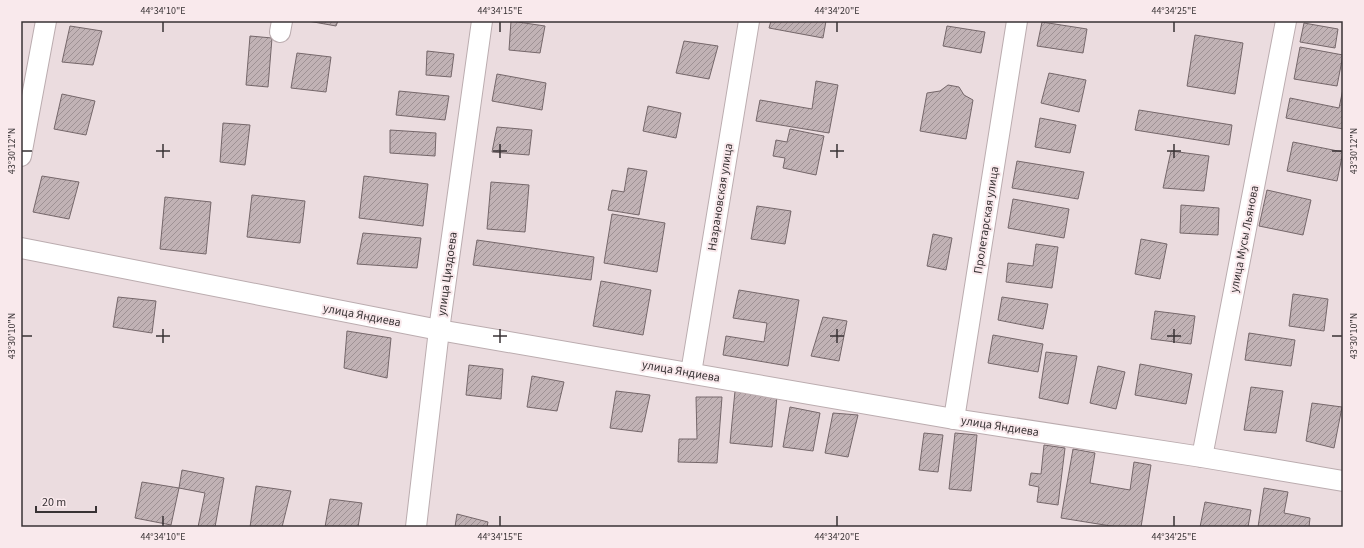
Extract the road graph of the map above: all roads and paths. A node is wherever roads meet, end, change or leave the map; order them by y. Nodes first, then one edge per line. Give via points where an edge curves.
1 (46, 21) edge
2 (482, 21) edge
3 (749, 21) edge
4 (1017, 21) edge
5 (1286, 21) edge
6 (21, 156) edge
7 (21, 248) edge
8 (439, 330) junction
9 (691, 373) junction
10 (954, 419) junction
11 (1202, 457) junction
12 (1343, 481) edge
13 (416, 527) edge

1 - 6 street
2 - 8 street, улица Циздоева
3 - 9 street, Назрановская улица
4 - 10 street, Пролетарская улица
5 - 11 street, улица Мусы Льянова
7 - 8 street, улица Яндиева
8 - 9 street, улица Яндиева
8 - 13 street, улица Циздоева
9 - 10 street, улица Яндиева
10 - 11 street, улица Яндиева
11 - 12 street, улица Яндиева

